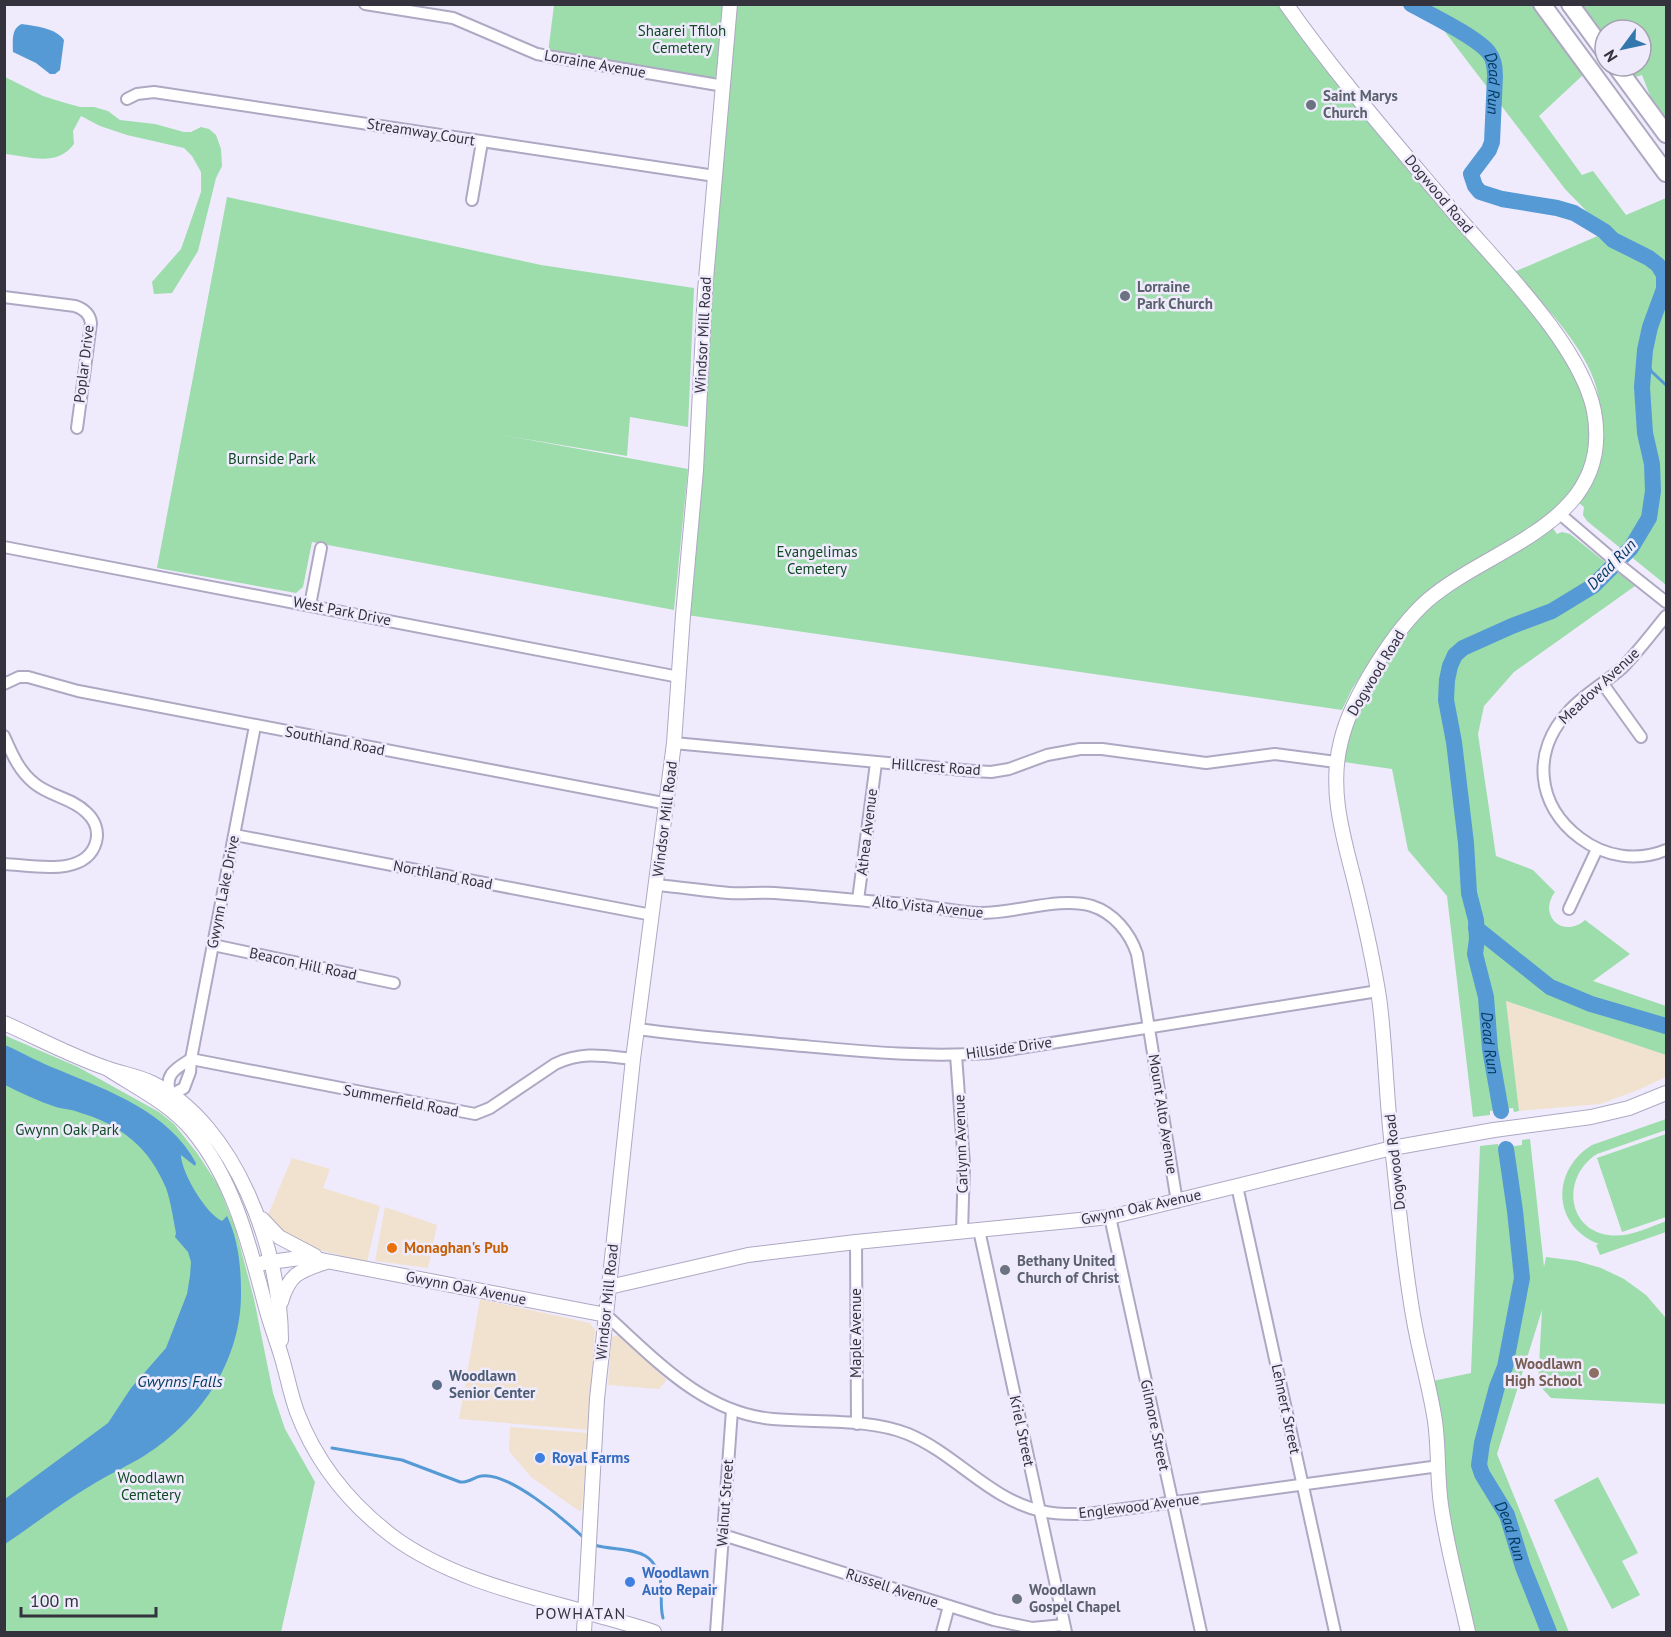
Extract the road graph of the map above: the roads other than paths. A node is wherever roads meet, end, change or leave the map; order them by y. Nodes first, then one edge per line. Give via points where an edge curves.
1 (365, 4) edge
2 (730, 4) edge
3 (1286, 4) edge
4 (1542, 4) edge
5 (1570, 4) edge
6 (1593, 36) edge
7 (1625, 78) edge
8 (724, 86) junction
9 (127, 99) dead end
10 (1666, 134) edge
11 (482, 142) junction
12 (1666, 173) edge
13 (715, 176) junction
14 (472, 200) dead end
15 (4, 297) edge
16 (76, 428) dead end
17 (1560, 514) junction
18 (4, 547) edge
19 (321, 548) dead end
20 (1666, 602) edge
21 (310, 605) junction
22 (1666, 616) edge
23 (679, 677) junction
24 (4, 684) edge
25 (1603, 684) junction
26 (255, 726) junction
27 (4, 736) edge
28 (1641, 736) dead end
29 (674, 743) junction
30 (1336, 762) junction
31 (876, 763) junction
32 (668, 804) junction
33 (235, 834) junction
34 (1597, 849) junction
35 (1666, 850) edge
36 (4, 864) edge
37 (656, 885) junction
38 (858, 900) junction
39 (1569, 909) dead end
40 (652, 915) junction
41 (213, 945) junction
42 (394, 983) dead end
43 (1378, 991) junction
44 (4, 1023) edge
45 (1150, 1027) junction
46 (637, 1029) junction
47 (956, 1055) junction
48 (191, 1059) junction
49 (633, 1059) junction
50 (1666, 1094) edge
51 (167, 1100) junction
52 (1392, 1148) junction
53 (1237, 1186) junction
54 (1177, 1202) junction
55 (258, 1215) junction
56 (1110, 1216) junction
57 (979, 1230) junction
58 (962, 1232) junction
59 (856, 1242) junction
60 (327, 1262) junction
61 (273, 1267) junction
62 (256, 1269) junction
63 (649, 1278) junction
64 (609, 1287) junction
65 (279, 1307) junction
66 (606, 1315) junction
67 (281, 1354) junction
68 (732, 1410) junction
69 (857, 1424) junction
70 (1439, 1466) junction
71 (1303, 1484) junction
72 (1172, 1502) junction
73 (1040, 1511) junction
74 (723, 1534) junction
75 (949, 1606) junction
76 (586, 1612) junction
77 (994, 1620) junction
78 (1065, 1629) edge
79 (584, 1632) edge
80 (654, 1632) edge
81 (716, 1632) edge
82 (942, 1632) edge
83 (996, 1632) edge
84 (1201, 1632) edge
85 (1335, 1632) edge
86 (1468, 1632) edge

1 - 8 street, Lorraine Avenue via 453,18 545,56
2 - 8 street, Windsor Mill Road
3 - 17 street, Dogwood Road via 1340,76 1544,319 1579,370 1594,414 1595,445 1584,483
4 - 12 main road
5 - 6 main road
7 - 10 main road
8 - 13 street, Windsor Mill Road
9 - 11 street, Streamway Court via 154,92
11 - 13 street, Streamway Court
11 - 14 street
13 - 23 street, Windsor Mill Road
15 - 16 street, Poplar Drive via 75,306 89,316
17 - 20 street
17 - 30 street, Dogwood Road via 1440,591 1416,612 1389,647 1353,709
18 - 21 street, West Park Drive
19 - 21 street
21 - 23 street, West Park Drive
22 - 25 street, Meadow Avenue
23 - 29 street, Windsor Mill Road
24 - 26 street, Southland Road via 28,677 78,691
25 - 28 street
25 - 34 street, Meadow Avenue via 1561,719 1546,747 1544,762 1546,792 1552,806 1572,832
26 - 32 street, Southland Road
26 - 33 street, Gwynn Lake Drive
27 - 36 street via 27,776 41,788 80,807 97,830 94,847 78,863
29 - 31 street, Hillcrest Road
29 - 32 street, Windsor Mill Road
30 - 31 street, Hillcrest Road via 1275,754 1206,763 1102,748 1065,750 991,772
30 - 43 street, Dogwood Road via 1338,810
31 - 38 street, Athea Avenue
32 - 37 street, Windsor Mill Road
33 - 40 street, Northland Road
33 - 41 street, Gwynn Lake Drive
34 - 35 street, Meadow Avenue via 1627,857
34 - 39 street
37 - 38 street, Alto Vista Avenue
37 - 40 street, Windsor Mill Road
38 - 45 street, Alto Vista Avenue via 993,914 1070,903 1094,906 1117,921 1133,942
40 - 46 street, Windsor Mill Road
41 - 42 street, Beacon Hill Road
41 - 48 street, Gwynn Lake Drive
43 - 45 street, Hillside Drive
43 - 52 street, Dogwood Road
44 - 51 street via 108,1069 144,1079
45 - 47 street, Hillside Drive
45 - 54 street, Mount Alto Avenue
46 - 47 street, Hillside Drive via 899,1055
46 - 49 street, Windsor Mill Road
47 - 58 street, Carlynn Avenue via 963,1164
48 - 49 street, Summerfield Road via 468,1114 483,1112 567,1058 590,1054
48 - 51 street, Gwynn Lake Drive via 184,1088
48 - 51 street via 169,1078
49 - 64 street, Windsor Mill Road
50 - 52 street, Gwynn Oak Avenue via 1591,1117
51 - 55 street via 190,1110 216,1139
51 - 62 street via 221,1175 234,1201
52 - 53 street, Gwynn Oak Avenue
52 - 70 street, Dogwood Road via 1413,1314 1435,1420
53 - 54 street, Gwynn Oak Avenue
53 - 71 street, Lehnert Street
54 - 56 street, Gwynn Oak Avenue
55 - 60 street via 279,1237
55 - 61 street
56 - 57 street, Gwynn Oak Avenue
56 - 72 street, Gilmore Street
57 - 58 street, Gwynn Oak Avenue
57 - 73 street, Kriel Street
58 - 59 street, Gwynn Oak Avenue
59 - 63 street, Gwynn Oak Avenue via 748,1255
59 - 69 street, Maple Avenue
60 - 61 street, Gwynn Oak Avenue via 300,1258
60 - 65 street via 296,1274 285,1288
60 - 66 street, Gwynn Oak Avenue
61 - 62 street, Gwynn Oak Avenue
61 - 65 street
62 - 67 street
63 - 64 street, Gwynn Oak Avenue
63 - 66 street via 625,1291
64 - 66 street, Windsor Mill Road
65 - 67 street
66 - 68 street, Englewood Avenue via 682,1383
66 - 76 street, Windsor Mill Road via 597,1399
67 - 76 street via 297,1413 312,1443 336,1482 372,1520 432,1562
68 - 69 street, Englewood Avenue via 770,1419
68 - 74 street, Walnut Street
69 - 73 street, Englewood Avenue via 909,1434 1004,1496
70 - 71 street, Englewood Avenue
70 - 86 street, Dogwood Road via 1445,1528
71 - 72 street, Englewood Avenue
71 - 85 street, Lehnert Street
72 - 73 street, Englewood Avenue via 1088,1514
72 - 84 street, Gilmore Street
73 - 78 street, Kriel Street
74 - 75 street, Russell Avenue
74 - 81 street, Walnut Street
75 - 77 street, Russell Avenue
75 - 82 street
76 - 79 street, Windsor Mill Road
76 - 80 street
77 - 78 street, Russell Avenue via 1032,1628
77 - 83 street

